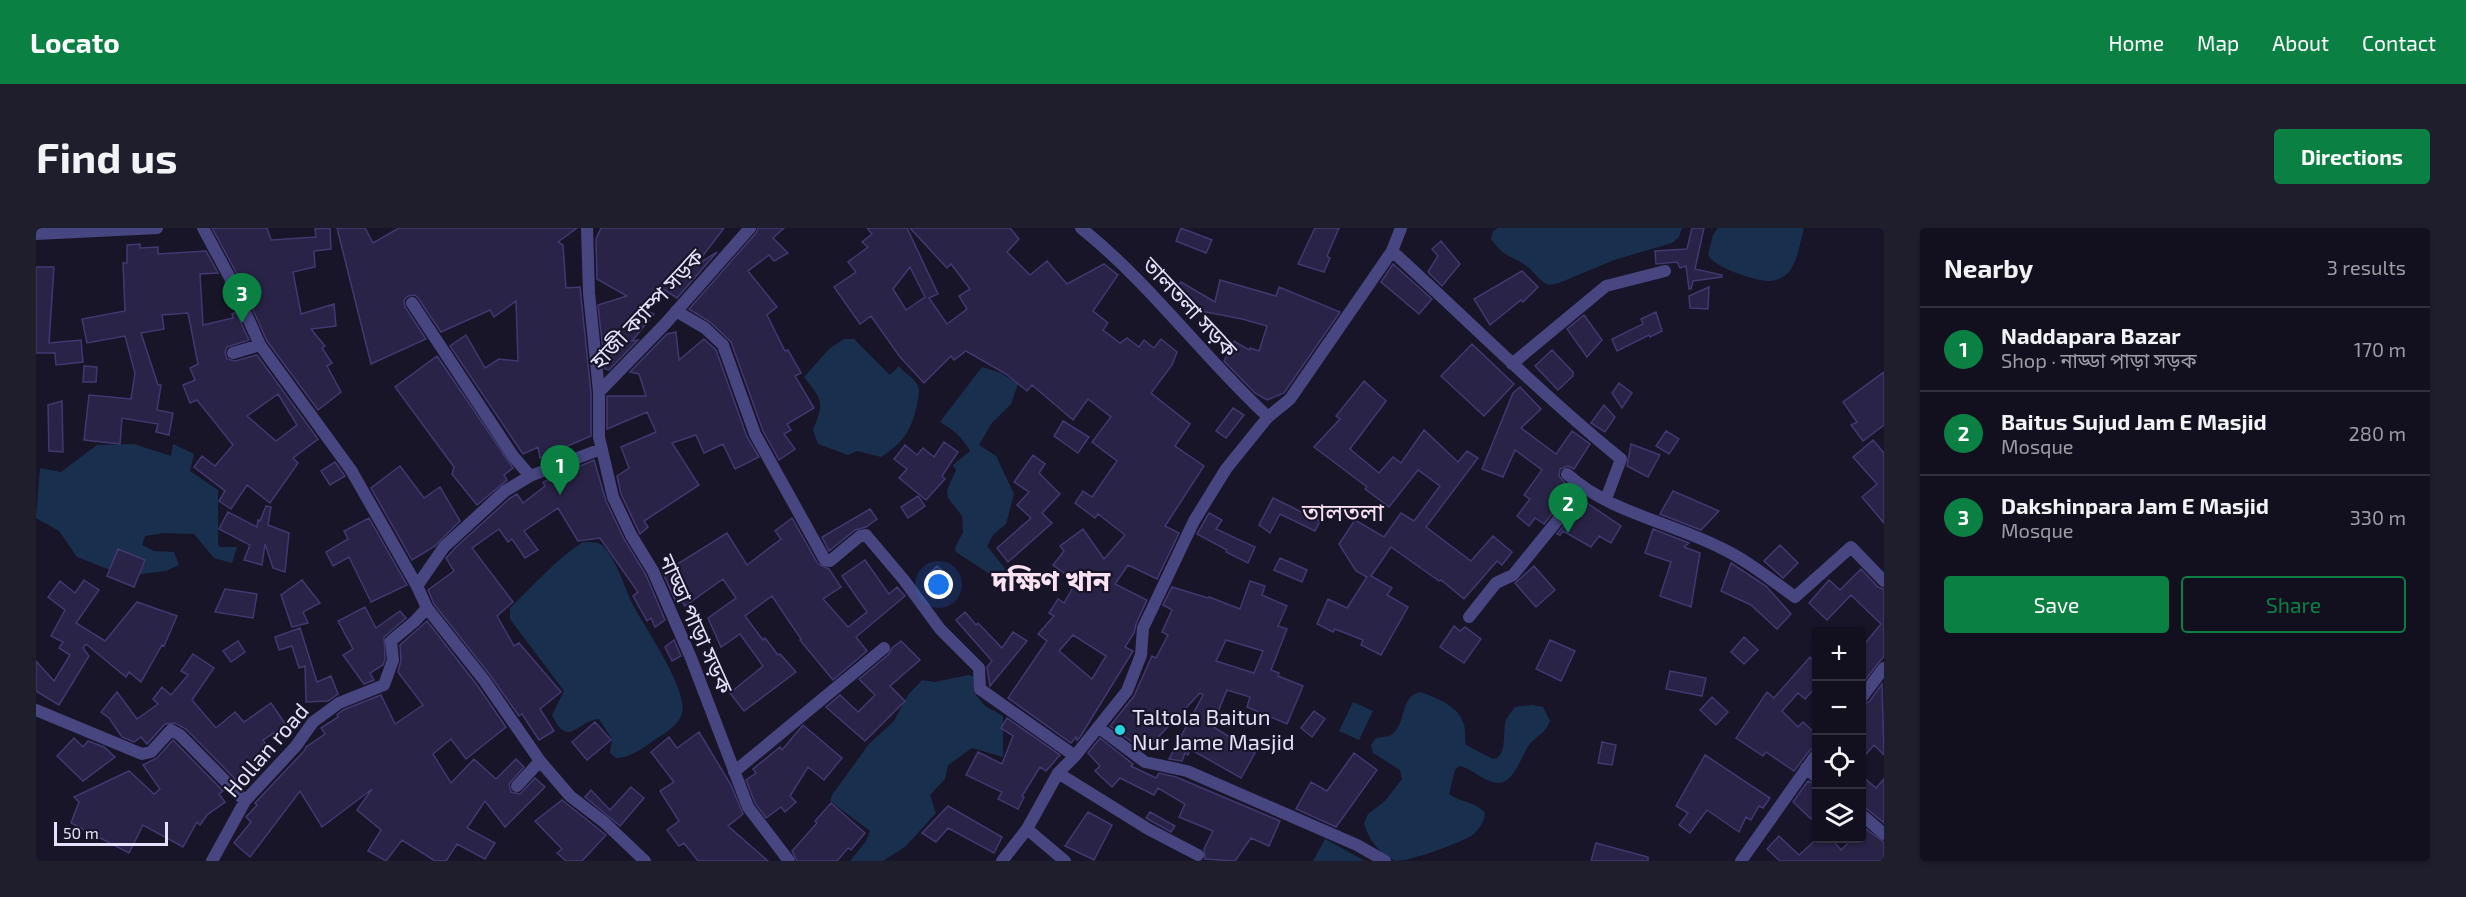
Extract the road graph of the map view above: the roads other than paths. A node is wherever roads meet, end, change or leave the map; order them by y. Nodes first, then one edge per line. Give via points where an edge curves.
1 (157, 228) edge
2 (203, 228) edge
3 (587, 228) edge
4 (750, 228) edge
5 (1081, 228) edge
6 (1401, 228) edge
7 (36, 234) edge
8 (1392, 251) junction
9 (1665, 271) dead end
10 (412, 303) dead end
11 (676, 311) junction
12 (260, 345) junction
13 (233, 353) dead end
14 (1512, 364) junction
15 (599, 392) junction
16 (1268, 417) junction
17 (601, 449) junction
18 (1567, 474) dead end
19 (530, 476) junction
20 (1582, 489) junction
21 (1606, 499) junction
22 (1884, 581) edge
23 (417, 586) junction
24 (427, 608) junction
25 (1469, 617) dead end
26 (884, 648) dead end
27 (1884, 668) edge
28 (1866, 692) edge
29 (36, 710) edge
30 (1098, 727) junction
31 (1076, 756) junction
32 (1812, 760) edge
33 (540, 761) junction
34 (1806, 768) junction
35 (734, 772) junction
36 (1058, 773) junction
37 (1812, 773) edge
38 (517, 786) dead end
39 (245, 801) junction
40 (1866, 818) edge
41 (1027, 829) junction
42 (1884, 834) edge
43 (1198, 855) dead end
44 (213, 861) edge
45 (645, 861) edge
46 (789, 861) edge
47 (1002, 861) edge
48 (1065, 861) edge
49 (1385, 861) edge
50 (1741, 861) edge

1 - 7 street
2 - 12 street
3 - 15 street, নাড্ডা পাড়া সড়ক
4 - 11 street, হাজী ক্যাম্প সড়ক
5 - 16 street, তালতলা সড়ক via 1164,305 1233,384
6 - 8 street
8 - 14 street
8 - 16 street via 1290,399
9 - 14 street via 1606,286
10 - 19 street
11 - 15 street, হাজী ক্যাম্প সড়ক
11 - 31 street via 705,328 723,345 755,434 825,560 830,561 866,535 940,629 979,668 980,689
12 - 13 street
12 - 23 street via 351,470
14 - 21 street via 1621,459
15 - 17 street, নাড্ডা পাড়া সড়ক
16 - 30 street via 1226,469 1194,521 1143,628 1141,655 1127,691
17 - 19 street
17 - 35 street, নাড্ডা পাড়া সড়ক via 613,497 691,658
18 - 20 street
19 - 23 street via 506,491 444,547
20 - 21 street
20 - 25 street via 1512,575 1496,583
21 - 22 street via 1718,546 1795,597 1851,547
23 - 24 street
24 - 33 street via 484,680
24 - 39 street, Hollan road via 391,640 393,660 384,685 339,703 313,722
26 - 35 street
27 - 28 street
29 - 39 street via 142,754 151,752 171,730
30 - 31 street
30 - 49 street via 1145,762 1187,771
31 - 36 street
32 - 34 street
33 - 38 street
33 - 45 street via 570,796
34 - 37 street
34 - 50 street
35 - 46 street, নাড্ডা পাড়া সড়ক via 748,807
36 - 41 street
36 - 43 street
39 - 44 street, Hollan road
40 - 42 street
41 - 47 street
41 - 48 street

